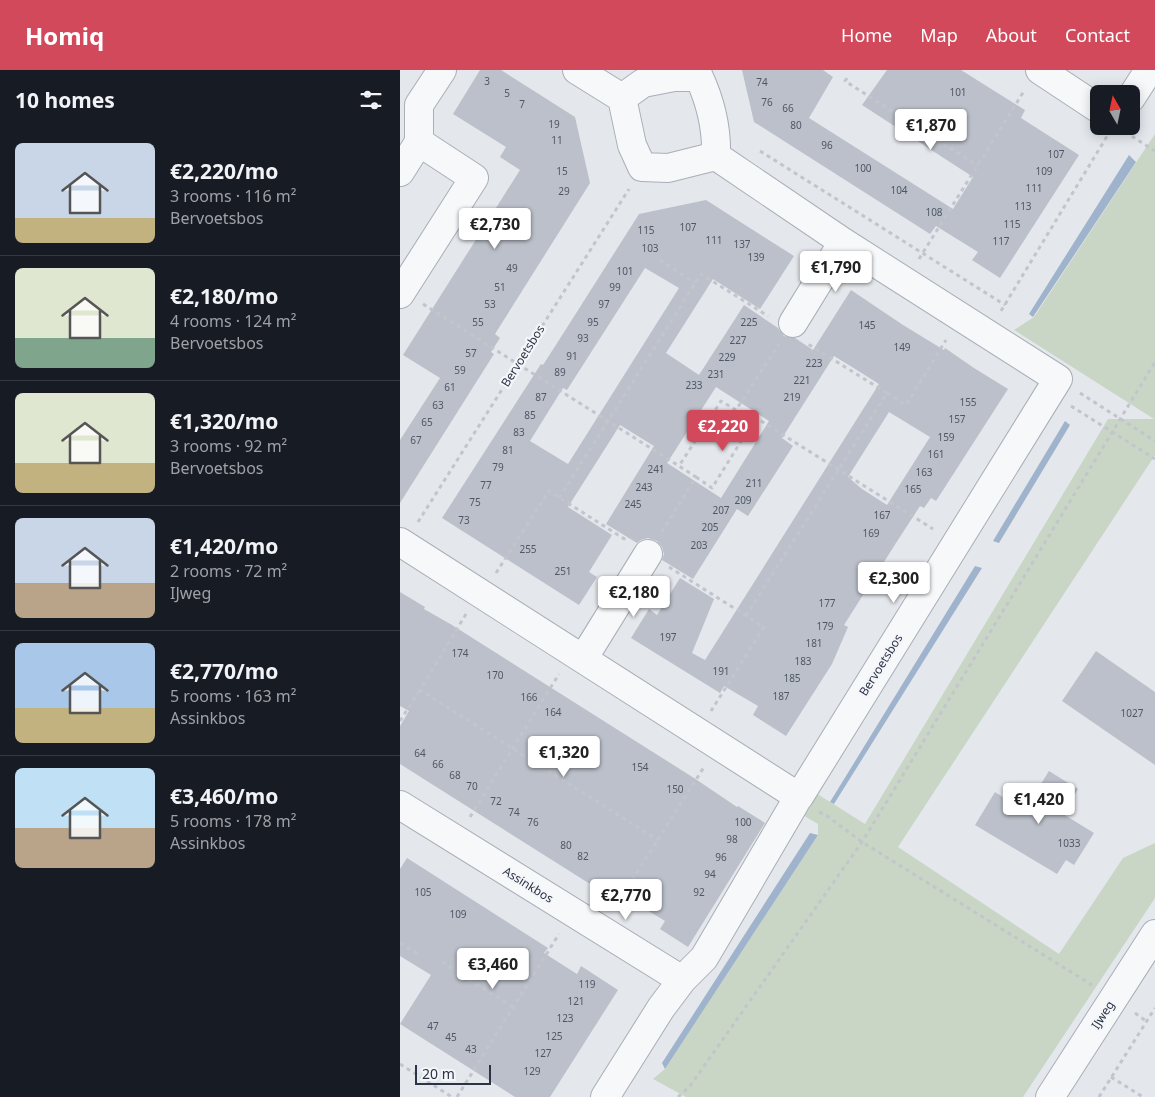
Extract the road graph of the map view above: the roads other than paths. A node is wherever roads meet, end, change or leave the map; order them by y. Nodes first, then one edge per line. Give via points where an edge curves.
1 (442, 70) edge
2 (577, 70) edge
3 (1149, 70) edge
4 (1034, 78) edge
5 (1139, 85) edge
6 (622, 98) junction
7 (1090, 110) edge
8 (419, 142) junction
9 (716, 156) junction
10 (400, 172) edge
11 (843, 242) junction
12 (401, 293) edge
13 (790, 328) road end
14 (402, 544) edge
15 (648, 554) road end
16 (578, 656) junction
17 (795, 803) road end
18 (400, 805) edge
19 (1155, 934) edge
20 (682, 980) junction
21 (605, 1097) edge
22 (1050, 1097) edge

1 - 8 street via 419,105
2 - 6 street
3 - 5 street
4 - 7 street
6 - 9 street via 632,145 642,167 668,168
6 - 9 street via 642,83 674,77 699,77 708,96 717,136
8 - 10 street
8 - 12 street via 474,178
9 - 11 street
11 - 13 street
11 - 16 street, Bervoetsbos via 987,333 1054,385 799,797
14 - 16 street, Bervoetsbos
15 - 16 street
17 - 20 street via 704,958
18 - 20 street, Assinkbos
19 - 22 street, IJweg
20 - 21 street

